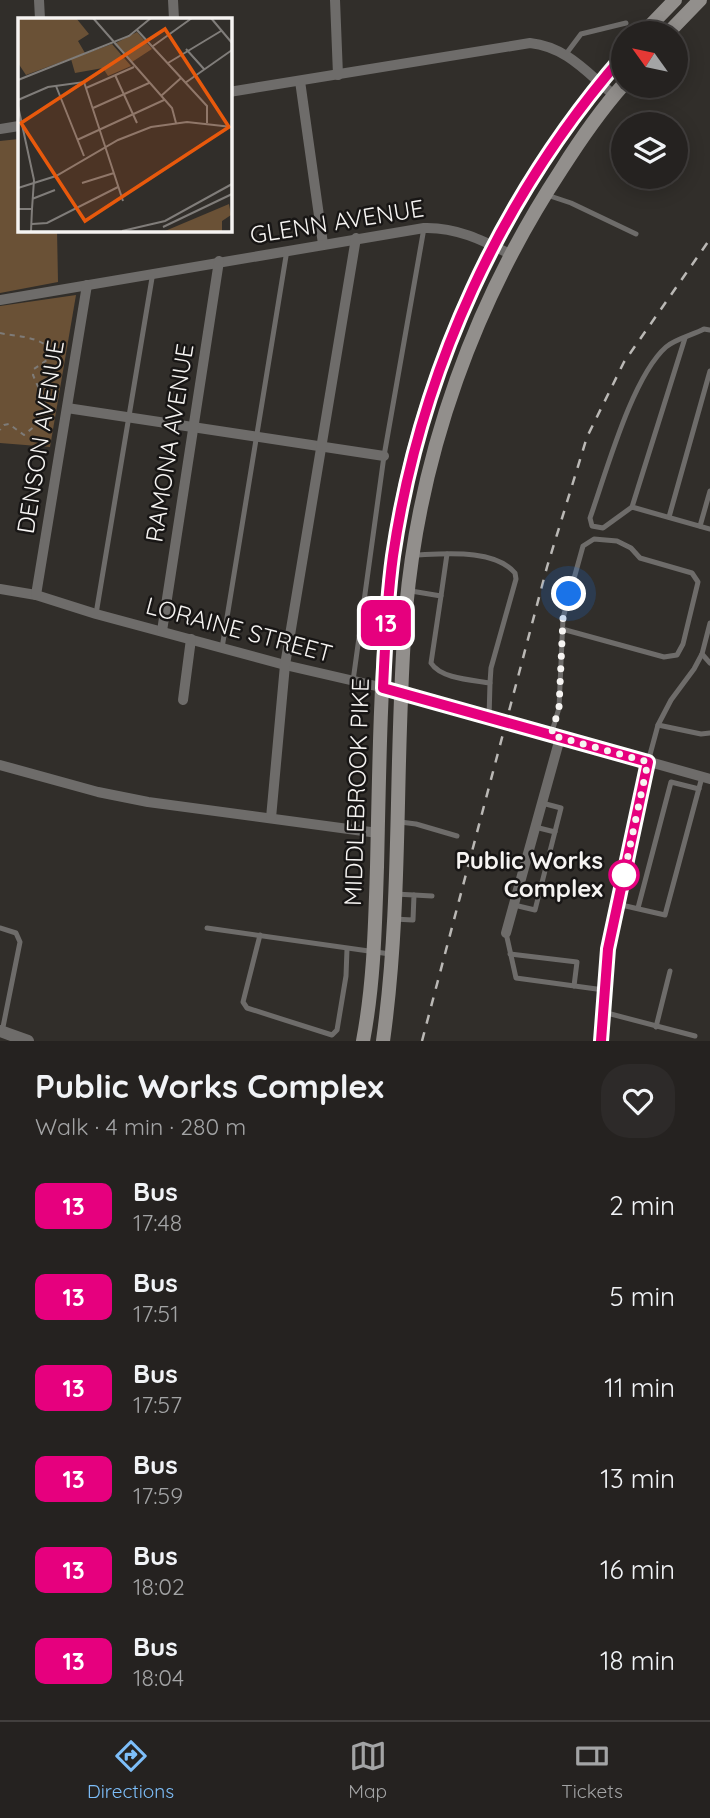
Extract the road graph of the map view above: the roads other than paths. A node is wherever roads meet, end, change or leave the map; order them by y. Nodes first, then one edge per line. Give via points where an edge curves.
1 (39, 0) edge
2 (173, 0) edge
3 (335, 0) edge
4 (675, 0) edge
5 (700, 0) edge
6 (40, 18) edge
7 (174, 18) edge
8 (655, 21) edge
9 (680, 21) edge
10 (611, 27) edge
11 (566, 54) junction
12 (611, 66) edge
13 (338, 75) junction
14 (300, 81) junction
15 (600, 83) junction
16 (611, 87) edge
17 (231, 92) edge
18 (612, 98) edge
19 (18, 126) edge
20 (0, 129) edge
21 (544, 194) junction
22 (425, 228) junction
23 (636, 234) dead end
24 (356, 238) junction
25 (323, 244) junction
26 (493, 246) junction
27 (287, 250) junction
28 (510, 254) junction
29 (219, 261) junction
30 (153, 272) junction
31 (87, 285) junction
32 (0, 300) edge
33 (710, 330) edge
34 (685, 338) junction
35 (710, 371) edge
36 (67, 405) junction
37 (129, 418) junction
38 (195, 428) junction
39 (257, 437) junction
40 (323, 447) junction
41 (384, 456) junction
42 (412, 459) junction
43 (431, 463) junction
44 (710, 491) edge
45 (632, 507) junction
46 (669, 517) junction
47 (701, 526) junction
48 (710, 529) edge
49 (447, 554) junction
50 (413, 555) junction
51 (0, 588) edge
52 (408, 591) junction
53 (36, 595) junction
54 (441, 596) junction
55 (96, 614) junction
56 (710, 623) edge
57 (562, 629) junction
58 (162, 631) junction
59 (191, 639) junction
60 (222, 648) junction
61 (702, 654) junction
62 (710, 663) edge
63 (285, 665) junction
64 (353, 681) junction
65 (490, 683) junction
66 (383, 688) junction
67 (402, 692) junction
68 (183, 700) dead end
69 (489, 718) junction
70 (658, 725) junction
71 (710, 733) edge
72 (555, 736) junction
73 (648, 762) junction
74 (0, 765) edge
75 (706, 778) edge
76 (699, 789) junction
77 (542, 803) junction
78 (271, 818) junction
79 (397, 822) junction
80 (536, 827) junction
81 (555, 832) junction
82 (378, 833) junction
83 (457, 836) dead end
84 (395, 894) junction
85 (414, 895) junction
86 (432, 896) dead end
87 (617, 904) junction
88 (514, 905) junction
89 (638, 908) junction
90 (394, 919) junction
91 (0, 928) edge
92 (207, 928) dead end
93 (506, 933) joint
94 (260, 935) junction
95 (347, 949) junction
96 (374, 953) junction
97 (393, 954) junction
98 (510, 954) junction
99 (670, 971) dead end
100 (574, 986) junction
101 (604, 990) junction
102 (603, 1012) junction
103 (656, 1027) junction
104 (1, 1032) edge
105 (695, 1036) dead end
106 (25, 1041) edge
107 (363, 1041) edge
108 (383, 1041) edge
109 (601, 1041) edge

1 - 6 street
2 - 7 street
3 - 13 street
4 - 8 main road
5 - 9 main road
10 - 11 lane via 581,34
11 - 13 street via 530,43
11 - 15 street
12 - 15 main road, MIDDLEBROOK PIKE
13 - 14 street
14 - 17 street
14 - 25 street
15 - 16 street
15 - 26 main road, MIDDLEBROOK PIKE via 546,156
18 - 21 main road, MIDDLEBROOK PIKE
19 - 20 street
21 - 23 lane
21 - 28 main road, MIDDLEBROOK PIKE
22 - 24 street, GLENN AVENUE
22 - 26 street, GLENN AVENUE via 454,229
22 - 41 lane
24 - 25 street, GLENN AVENUE
24 - 40 street
25 - 27 street, GLENN AVENUE
26 - 28 street, GLENN AVENUE
26 - 42 main road, MIDDLEBROOK PIKE via 433,386
27 - 29 street, GLENN AVENUE
27 - 39 lane
28 - 43 main road, MIDDLEBROOK PIKE via 461,366
29 - 30 street, GLENN AVENUE
29 - 38 street, RAMONA AVENUE
30 - 31 street, GLENN AVENUE
30 - 37 lane
31 - 32 street, GLENN AVENUE
31 - 36 street, DENSON AVENUE
33 - 34 lane
34 - 45 lane
34 - 45 lane via 668,345 650,364 619,435 590,518 592,526 603,528
35 - 46 lane
36 - 37 street
36 - 53 street, DENSON AVENUE
37 - 38 street
37 - 55 lane
38 - 39 street
38 - 58 street, RAMONA AVENUE
39 - 40 street
39 - 60 lane
40 - 41 street
40 - 63 street
41 - 64 lane
42 - 43 main road
42 - 66 main road, MIDDLEBROOK PIKE via 393,556
43 - 50 main road, MIDDLEBROOK PIKE
44 - 47 lane
45 - 46 lane
46 - 47 lane
47 - 48 lane
49 - 50 lane
49 - 54 lane
49 - 65 lane via 468,553 507,565 515,573
50 - 52 main road, MIDDLEBROOK PIKE
51 - 53 street, LORAINE STREET
52 - 54 lane
52 - 67 main road, MIDDLEBROOK PIKE
53 - 55 street, LORAINE STREET
54 - 65 lane via 431,663 438,671
55 - 58 street, LORAINE STREET
56 - 61 lane
57 - 57 lane via 583,546 593,539 617,541 640,558 692,573 698,582 677,655 664,657
57 - 72 lane
58 - 59 street, LORAINE STREET
59 - 60 street, LORAINE STREET
59 - 68 street
60 - 63 street, LORAINE STREET
61 - 62 lane
61 - 70 lane
63 - 64 street, LORAINE STREET
63 - 78 street
64 - 66 street, LORAINE STREET
65 - 69 lane
66 - 67 street, LORAINE STREET
66 - 82 main road, MIDDLEBROOK PIKE
67 - 69 street, LORAINE STREET
67 - 79 main road, MIDDLEBROOK PIKE
69 - 72 street, LORAINE STREET
70 - 71 lane
70 - 73 lane
72 - 73 street, LORAINE STREET
72 - 77 street
73 - 75 street, LORAINE STREET
73 - 87 street
74 - 78 street via 148,802
75 - 76 lane
76 - 89 lane via 665,915
76 - 89 lane via 671,782
77 - 80 street
77 - 81 lane via 561,808
78 - 82 street
79 - 83 lane
79 - 84 main road, MIDDLEBROOK PIKE
80 - 81 lane
80 - 88 street
81 - 88 lane via 535,910
82 - 96 main road, MIDDLEBROOK PIKE
84 - 85 lane
84 - 90 main road, MIDDLEBROOK PIKE
85 - 86 lane
85 - 90 lane via 413,920
87 - 89 lane
87 - 101 street
88 - 93 street
90 - 97 main road, MIDDLEBROOK PIKE
91 - 104 lane via 16,933 20,942
92 - 94 lane
93 - 98 lane
94 - 95 lane
94 - 95 lane via 243,1002 247,1008 332,1035 337,1030
95 - 96 lane
96 - 97 lane
96 - 107 main road, MIDDLEBROOK PIKE
97 - 108 main road, MIDDLEBROOK PIKE
98 - 100 lane via 516,978
98 - 100 lane via 578,962
99 - 103 lane
100 - 101 lane
101 - 102 street
102 - 103 lane
102 - 109 street
103 - 105 lane
104 - 106 street

